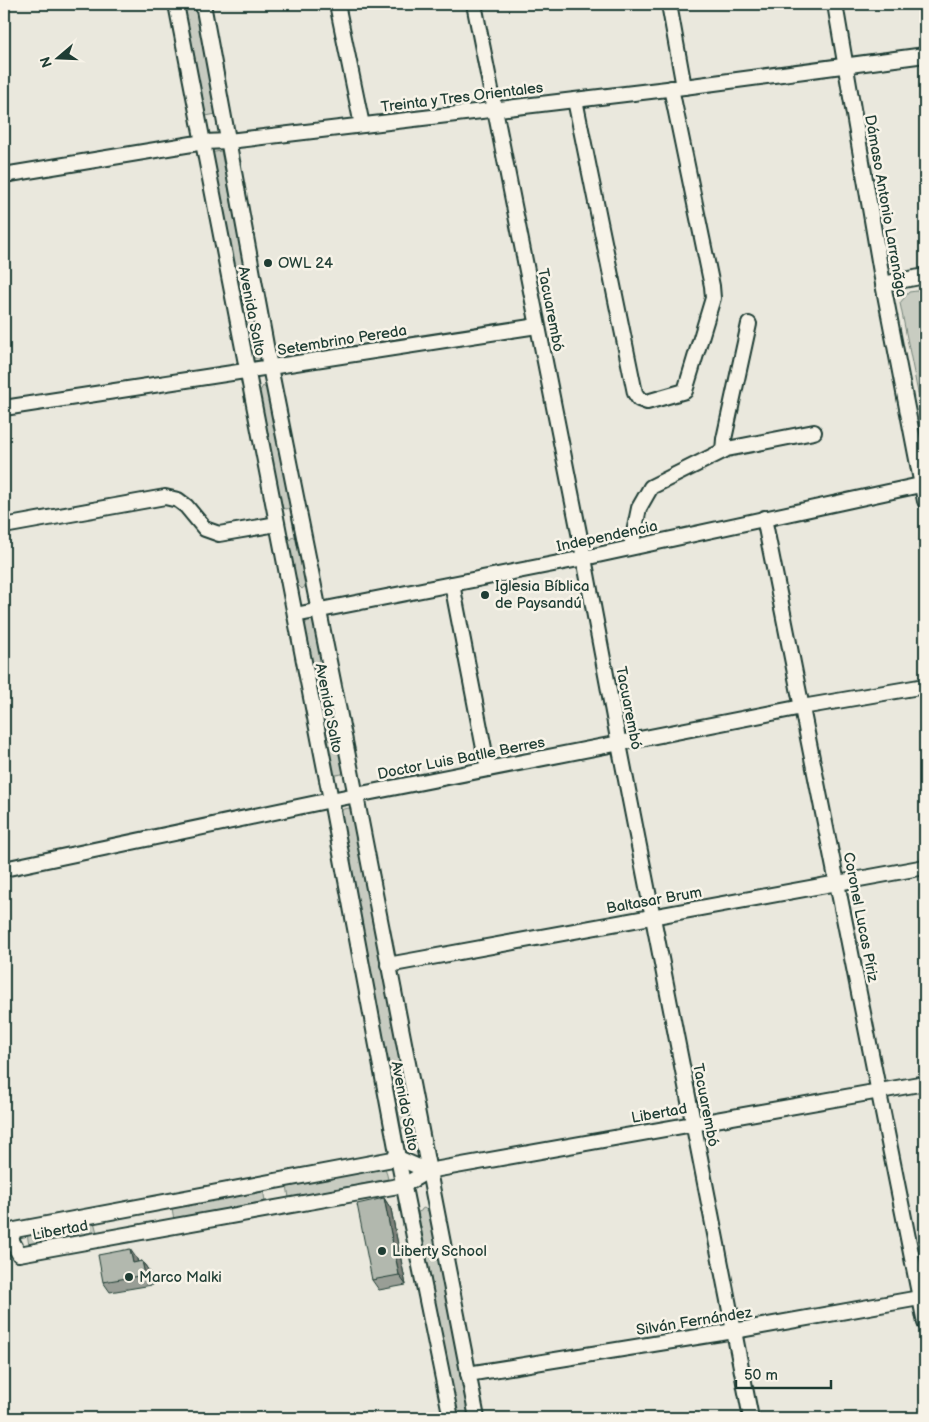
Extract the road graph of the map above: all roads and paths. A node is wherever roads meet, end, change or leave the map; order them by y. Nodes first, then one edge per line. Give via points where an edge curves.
1 (176, 4) edge
2 (203, 4) edge
3 (337, 4) edge
4 (474, 4) edge
5 (669, 4) edge
6 (835, 4) edge
7 (925, 55) edge
8 (844, 66) junction
9 (678, 87) junction
10 (575, 100) junction
11 (494, 110) junction
12 (362, 125) junction
13 (229, 141) junction
14 (204, 142) junction
15 (4, 175) edge
16 (925, 276) edge
17 (883, 284) junction
18 (749, 324) dead end
19 (537, 326) junction
20 (270, 367) junction
21 (246, 370) junction
22 (4, 408) edge
23 (814, 432) dead end
24 (723, 451) junction
25 (924, 484) edge
26 (925, 501) edge
27 (764, 518) junction
28 (4, 526) edge
29 (302, 526) junction
30 (278, 528) junction
31 (631, 548) junction
32 (584, 558) junction
33 (452, 584) junction
34 (319, 610) junction
35 (294, 615) junction
36 (925, 686) edge
37 (802, 707) junction
38 (619, 744) junction
39 (488, 769) junction
40 (356, 796) junction
41 (331, 800) junction
42 (925, 867) edge
43 (4, 869) edge
44 (837, 882) junction
45 (653, 917) junction
46 (388, 965) junction
47 (925, 1083) edge
48 (879, 1091) junction
49 (693, 1124) junction
50 (398, 1158) junction
51 (428, 1171) junction
52 (404, 1185) junction
53 (923, 1298) edge
54 (925, 1323) edge
55 (734, 1331) junction
56 (468, 1374) junction
57 (451, 1418) edge
58 (476, 1418) edge
59 (751, 1418) edge

1 - 14 street, Avenida Salto
2 - 13 street, Avenida Salto
3 - 12 street
4 - 11 street, Tacuarembó
5 - 9 street
6 - 8 street, Dámaso Antonio Larranãga
7 - 8 street, Treinta y Tres Orientales
8 - 9 street, Treinta y Tres Orientales
8 - 17 street, Dámaso Antonio Larranãga
9 - 10 street, Treinta y Tres Orientales
9 - 10 street via 713,298 685,391 647,402 635,393
10 - 11 street, Treinta y Tres Orientales
11 - 12 street, Treinta y Tres Orientales
11 - 19 street, Tacuarembó
12 - 13 street, Treinta y Tres Orientales
13 - 14 street, Treinta y Tres Orientales
13 - 20 street, Avenida Salto
14 - 15 street, Treinta y Tres Orientales
14 - 21 street, Avenida Salto
16 - 17 street
17 - 25 street, Dámaso Antonio Larranãga
18 - 24 street
19 - 20 street, Setembrino Pereda
19 - 32 street, Tacuarembó
20 - 21 street, Setembrino Pereda
20 - 29 street, Avenida Salto
21 - 22 street, Setembrino Pereda
21 - 30 street, Avenida Salto
23 - 24 street
24 - 31 street via 651,487 639,508
25 - 26 street, Dámaso Antonio Larranãga
25 - 27 street, Independencia
27 - 31 street, Independencia
27 - 37 street, Coronel Lucas Píriz
28 - 30 street via 165,496 178,500 205,529 219,534
29 - 30 street
29 - 34 street, Avenida Salto
30 - 35 street, Avenida Salto
31 - 32 street, Independencia
32 - 33 street, Independencia
32 - 38 street, Tacuarembó
33 - 34 street, Independencia
33 - 39 street
34 - 35 street, Independencia
34 - 40 street, Avenida Salto
35 - 41 street, Avenida Salto
36 - 37 street, Doctor Luis Batlle Berres
37 - 38 street, Doctor Luis Batlle Berres
37 - 44 street, Coronel Lucas Píriz
38 - 39 street, Doctor Luis Batlle Berres
38 - 45 street, Tacuarembó
39 - 40 street, Doctor Luis Batlle Berres
40 - 41 street, Doctor Luis Batlle Berres
40 - 46 street, Avenida Salto
41 - 43 street, Doctor Luis Batlle Berres
41 - 50 street, Avenida Salto
42 - 44 street, Baltasar Brum
44 - 45 street, Baltasar Brum
44 - 48 street, Coronel Lucas Píriz
45 - 46 street, Baltasar Brum
45 - 49 street, Tacuarembó
46 - 51 street, Avenida Salto
47 - 48 street, Libertad
48 - 49 street, Libertad
48 - 53 street, Coronel Lucas Píriz
49 - 51 street, Libertad
49 - 55 street, Tacuarembó
50 - 51 street
50 - 52 street, Avenida Salto
50 - 52 street, Libertad via 14,1230 10,1239 19,1254
51 - 52 street, Libertad
51 - 56 street, Avenida Salto
52 - 57 street, Avenida Salto
53 - 54 street, Coronel Lucas Píriz
53 - 55 street, Silván Fernández
55 - 56 street, Silván Fernández
55 - 59 street, Tacuarembó
56 - 58 street, Avenida Salto

